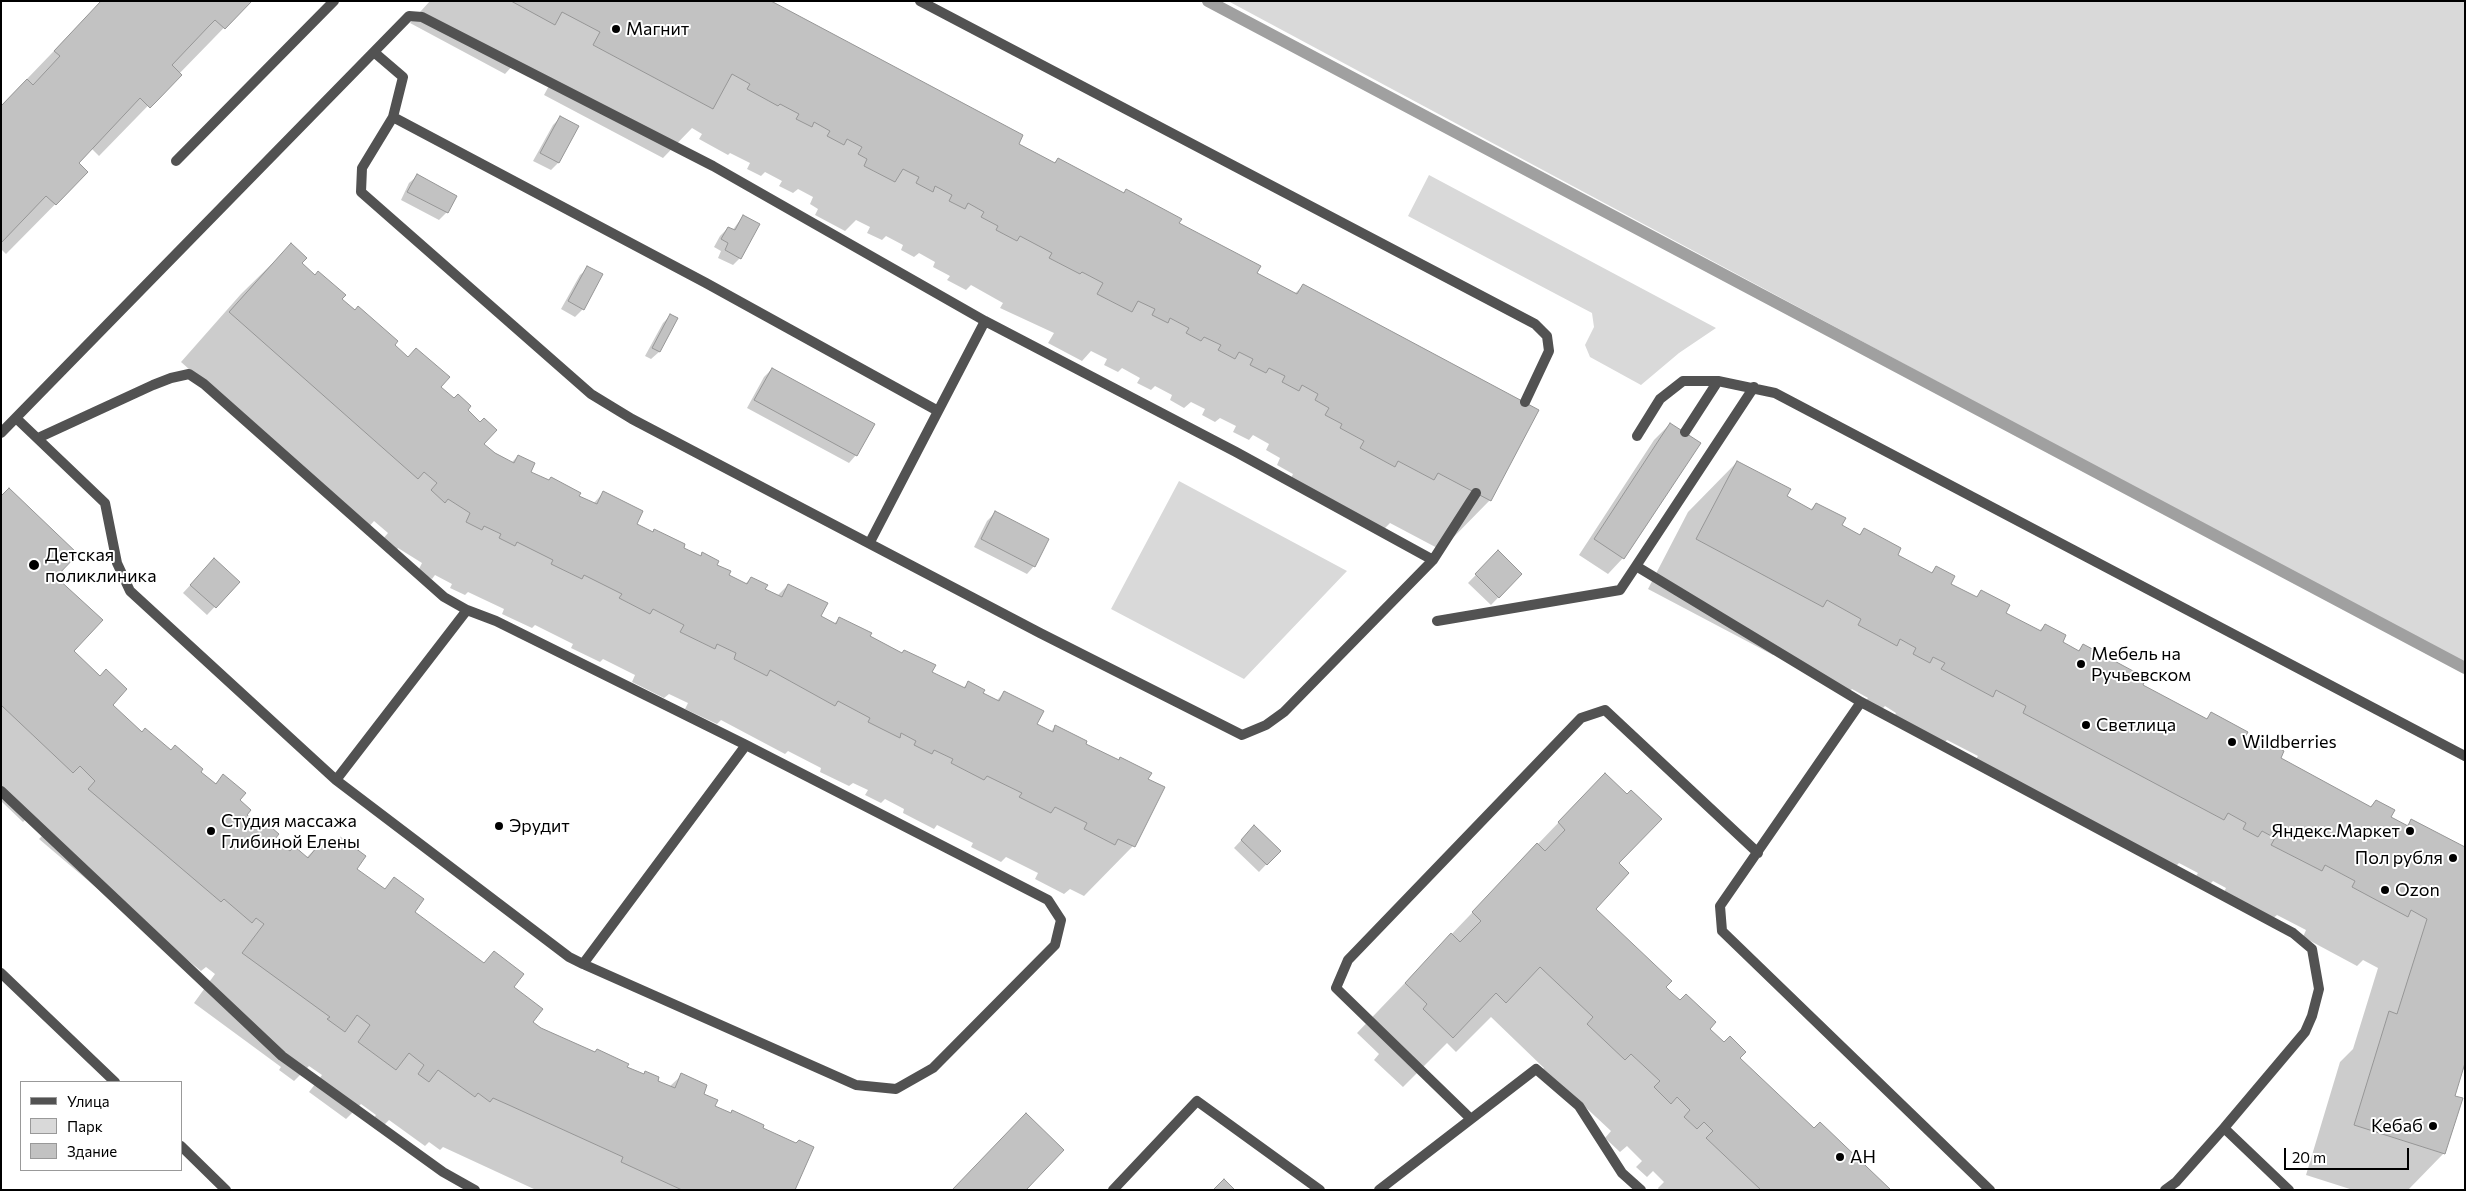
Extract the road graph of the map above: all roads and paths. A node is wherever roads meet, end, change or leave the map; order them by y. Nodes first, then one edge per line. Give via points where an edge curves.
1 (334, 1) edge
2 (920, 1) edge
3 (375, 53) junction
4 (393, 117) junction
5 (176, 160) dead end
6 (985, 321) junction
7 (1718, 381) junction
8 (1754, 387) junction
9 (1525, 402) dead end
10 (938, 411) junction
11 (16, 418) junction
12 (1684, 432) dead end
13 (1, 433) edge
14 (1637, 436) dead end
15 (38, 438) junction
16 (1476, 493) dead end
17 (870, 542) junction
18 (1433, 560) junction
19 (1636, 566) junction
20 (468, 610) junction
21 (1437, 621) dead end
22 (1861, 702) junction
23 (746, 745) junction
24 (2465, 756) edge
25 (336, 780) junction
26 (1, 791) edge
27 (1758, 853) junction
28 (583, 964) junction
29 (1, 973) edge
30 (114, 1081) edge
31 (1471, 1118) junction
32 (2224, 1128) junction
33 (182, 1147) edge
34 (226, 1190) edge
35 (475, 1190) edge
36 (1113, 1190) edge
37 (1320, 1190) edge
38 (1379, 1190) edge
39 (1641, 1190) edge
40 (1990, 1190) edge
41 (2165, 1190) edge
42 (2289, 1190) edge

1 - 5 street
2 - 9 street via 1535,324 1546,336 1549,352
3 - 4 street via 403,77
3 - 6 street via 409,16 422,17 712,166
3 - 11 street
4 - 10 street via 706,283
4 - 17 street via 362,168 361,192 591,394 632,419
6 - 10 street
6 - 18 street via 1236,452
7 - 8 street
7 - 12 street
7 - 14 street via 1683,381 1660,399
8 - 19 street
8 - 24 street via 1775,393
10 - 17 street
11 - 13 street
11 - 15 street
15 - 20 street via 153,385 189,374 444,597
15 - 25 street via 105,503 117,563 130,591
16 - 18 street
17 - 18 street via 1242,735 1266,725 1284,712
19 - 21 street via 1620,590
19 - 22 street
20 - 23 street
20 - 25 street
22 - 27 street
22 - 32 street via 2293,933 2312,949 2319,989 2305,1032
23 - 28 street
23 - 28 street via 1048,900 1061,920 1055,945 932,1068 896,1089 856,1085
25 - 28 street via 569,957
26 - 35 street via 282,1056 443,1172
27 - 31 street via 1605,710 1580,718 1348,960 1336,988
27 - 40 street via 1720,906 1722,931
29 - 30 street
31 - 38 street
31 - 39 street via 1536,1069 1579,1106 1622,1173
32 - 41 street
32 - 42 street
33 - 34 street
36 - 37 street via 1198,1101

